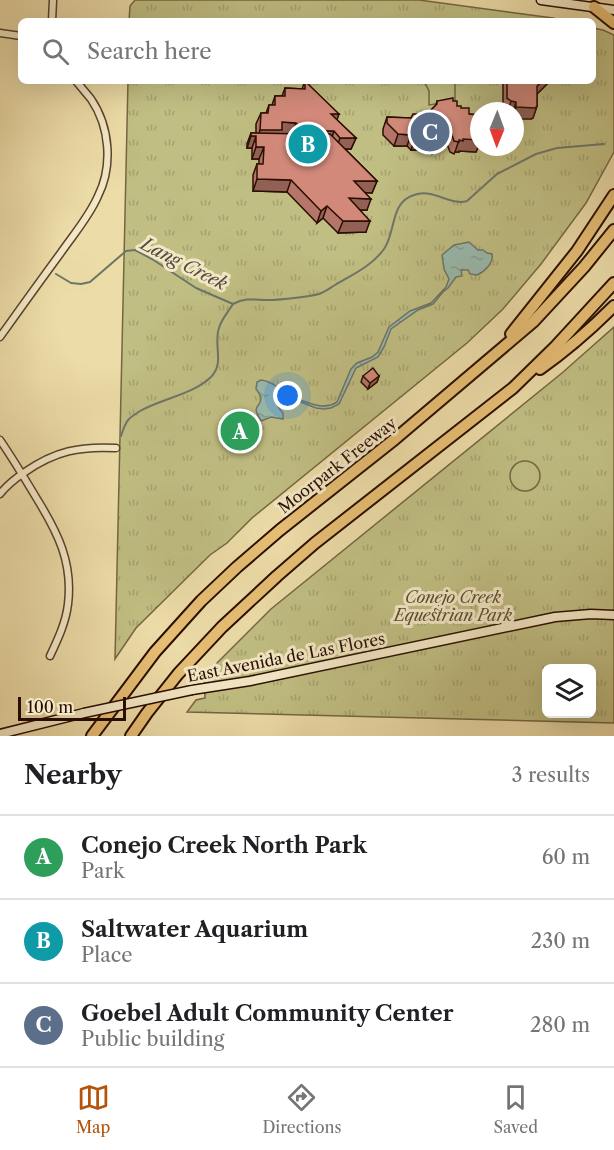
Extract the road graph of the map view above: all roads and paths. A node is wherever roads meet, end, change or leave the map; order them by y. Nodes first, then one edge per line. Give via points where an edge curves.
1 (53, 0) edge
2 (541, 0) edge
3 (594, 7) junction
4 (614, 10) edge
5 (52, 18) edge
6 (614, 23) edge
7 (0, 33) edge
8 (18, 36) edge
9 (78, 84) edge
10 (614, 195) edge
11 (614, 230) edge
12 (614, 283) edge
13 (614, 306) edge
14 (0, 337) edge
15 (491, 359) junction
16 (513, 388) junction
17 (0, 440) edge
18 (116, 448) dead end
19 (22, 474) junction
20 (0, 494) edge
21 (614, 615) edge
22 (50, 656) dead end
23 (0, 734) edge
24 (92, 736) edge
25 (131, 736) edge

1 - 5 street
2 - 3 street
3 - 4 street
3 - 6 highway
7 - 8 street
9 - 14 street via 91,99 106,135 107,169 103,184 90,211
10 - 15 highway via 577,251
11 - 15 highway, Moorpark Freeway via 534,322
12 - 16 highway
13 - 16 highway via 566,350
15 - 24 highway, Moorpark Freeway via 280,530 201,600 155,652
16 - 25 highway via 277,576 178,674
17 - 19 street
18 - 19 street via 65,451
19 - 20 street
19 - 22 street via 54,526 67,564 68,605
21 - 23 street, East Avenida de Las Flores, bridge via 555,617 192,690

